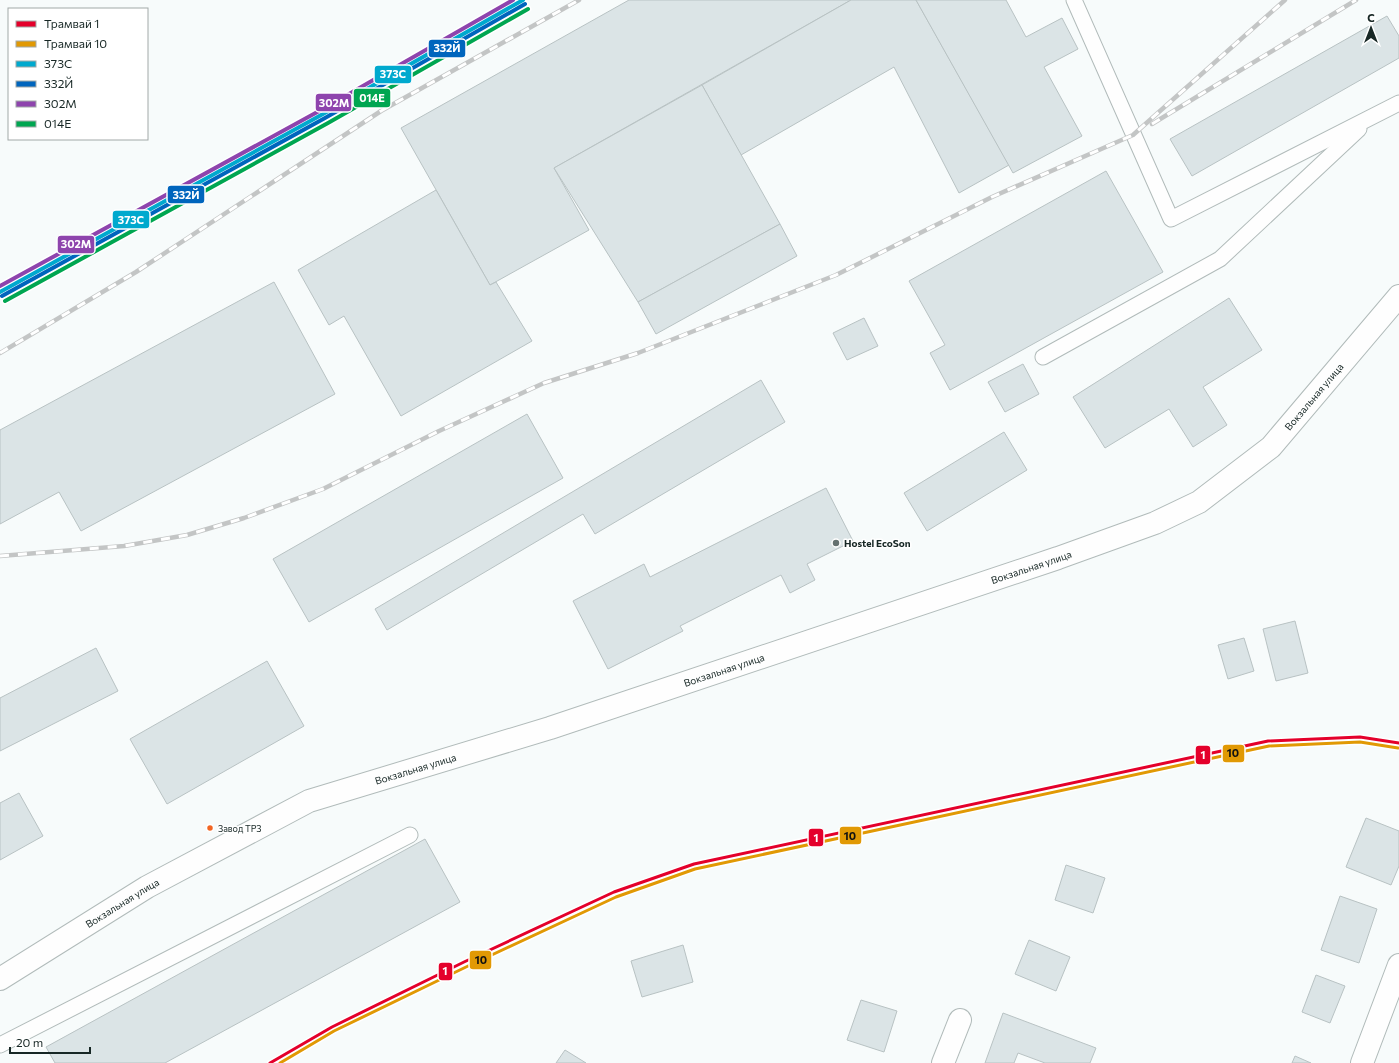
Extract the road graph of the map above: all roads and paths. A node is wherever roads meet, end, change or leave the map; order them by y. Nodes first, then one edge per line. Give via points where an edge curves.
1 (1074, 0) edge
2 (1399, 103) edge
3 (1372, 117) junction
4 (1399, 296) edge
5 (1043, 357) dead end
6 (410, 835) dead end
7 (1399, 965) edge
8 (0, 979) edge
9 (960, 1020) dead end
10 (0, 1045) edge
11 (943, 1063) edge
12 (1362, 1063) edge

1 - 3 lane via 1171,219
2 - 3 lane
3 - 5 lane via 1220,258
4 - 8 street, Вокзальная улица via 1270,447 1199,502 1058,558 573,721 309,801 148,887
6 - 10 lane
7 - 12 street
9 - 11 street

